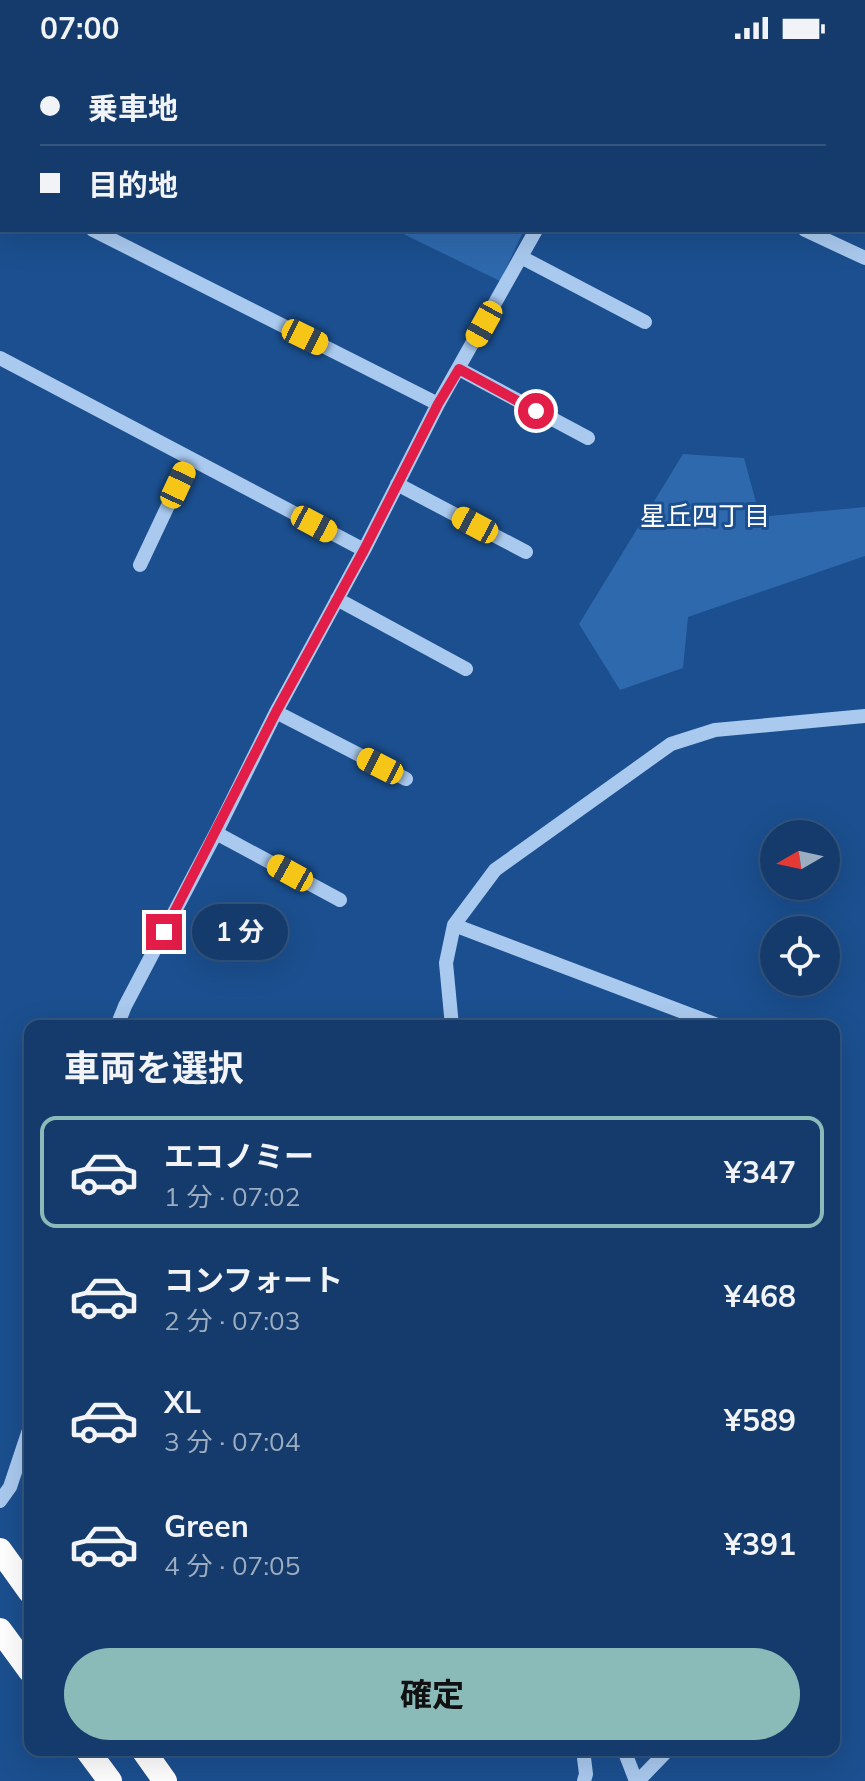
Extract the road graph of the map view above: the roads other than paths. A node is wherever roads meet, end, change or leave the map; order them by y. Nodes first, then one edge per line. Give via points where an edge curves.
1 (97, 232) edge
2 (535, 232) edge
3 (809, 232) edge
4 (521, 257) junction
5 (865, 258) edge
6 (645, 322) dead end
7 (0, 358) edge
8 (459, 369) junction
9 (438, 404) junction
10 (588, 438) dead end
11 (190, 459) junction
12 (397, 484) junction
13 (364, 550) junction
14 (526, 552) dead end
15 (140, 565) dead end
16 (337, 599) junction
17 (466, 669) dead end
18 (276, 712) junction
19 (865, 716) edge
20 (406, 779) dead end
21 (216, 833) junction
22 (340, 900) dead end
23 (454, 925) junction
24 (119, 1020) edge
25 (451, 1020) edge
26 (704, 1020) edge
27 (24, 1445) edge
28 (0, 1501) edge
29 (0, 1550) edge
30 (24, 1584) edge
31 (0, 1630) edge
32 (24, 1663) edge
33 (91, 1756) edge
34 (147, 1756) edge
35 (584, 1756) edge
36 (627, 1756) edge
37 (662, 1756) edge
38 (110, 1781) edge
39 (165, 1781) edge
40 (584, 1781) edge
41 (637, 1781) edge

1 - 9 street
2 - 4 street
3 - 5 street
4 - 6 street
4 - 8 street
7 - 11 street
8 - 9 street
8 - 10 street
9 - 12 street
11 - 13 street
11 - 15 street
12 - 13 street
12 - 14 street
13 - 16 street
16 - 17 street
16 - 18 street
18 - 20 street
18 - 21 street
19 - 23 street via 715,730 671,744 495,870
21 - 22 street
21 - 24 street
23 - 25 street via 446,963
23 - 26 street
27 - 28 street
29 - 30 highway
31 - 32 highway
33 - 38 highway
34 - 39 highway
35 - 40 street
36 - 41 street
37 - 41 street

